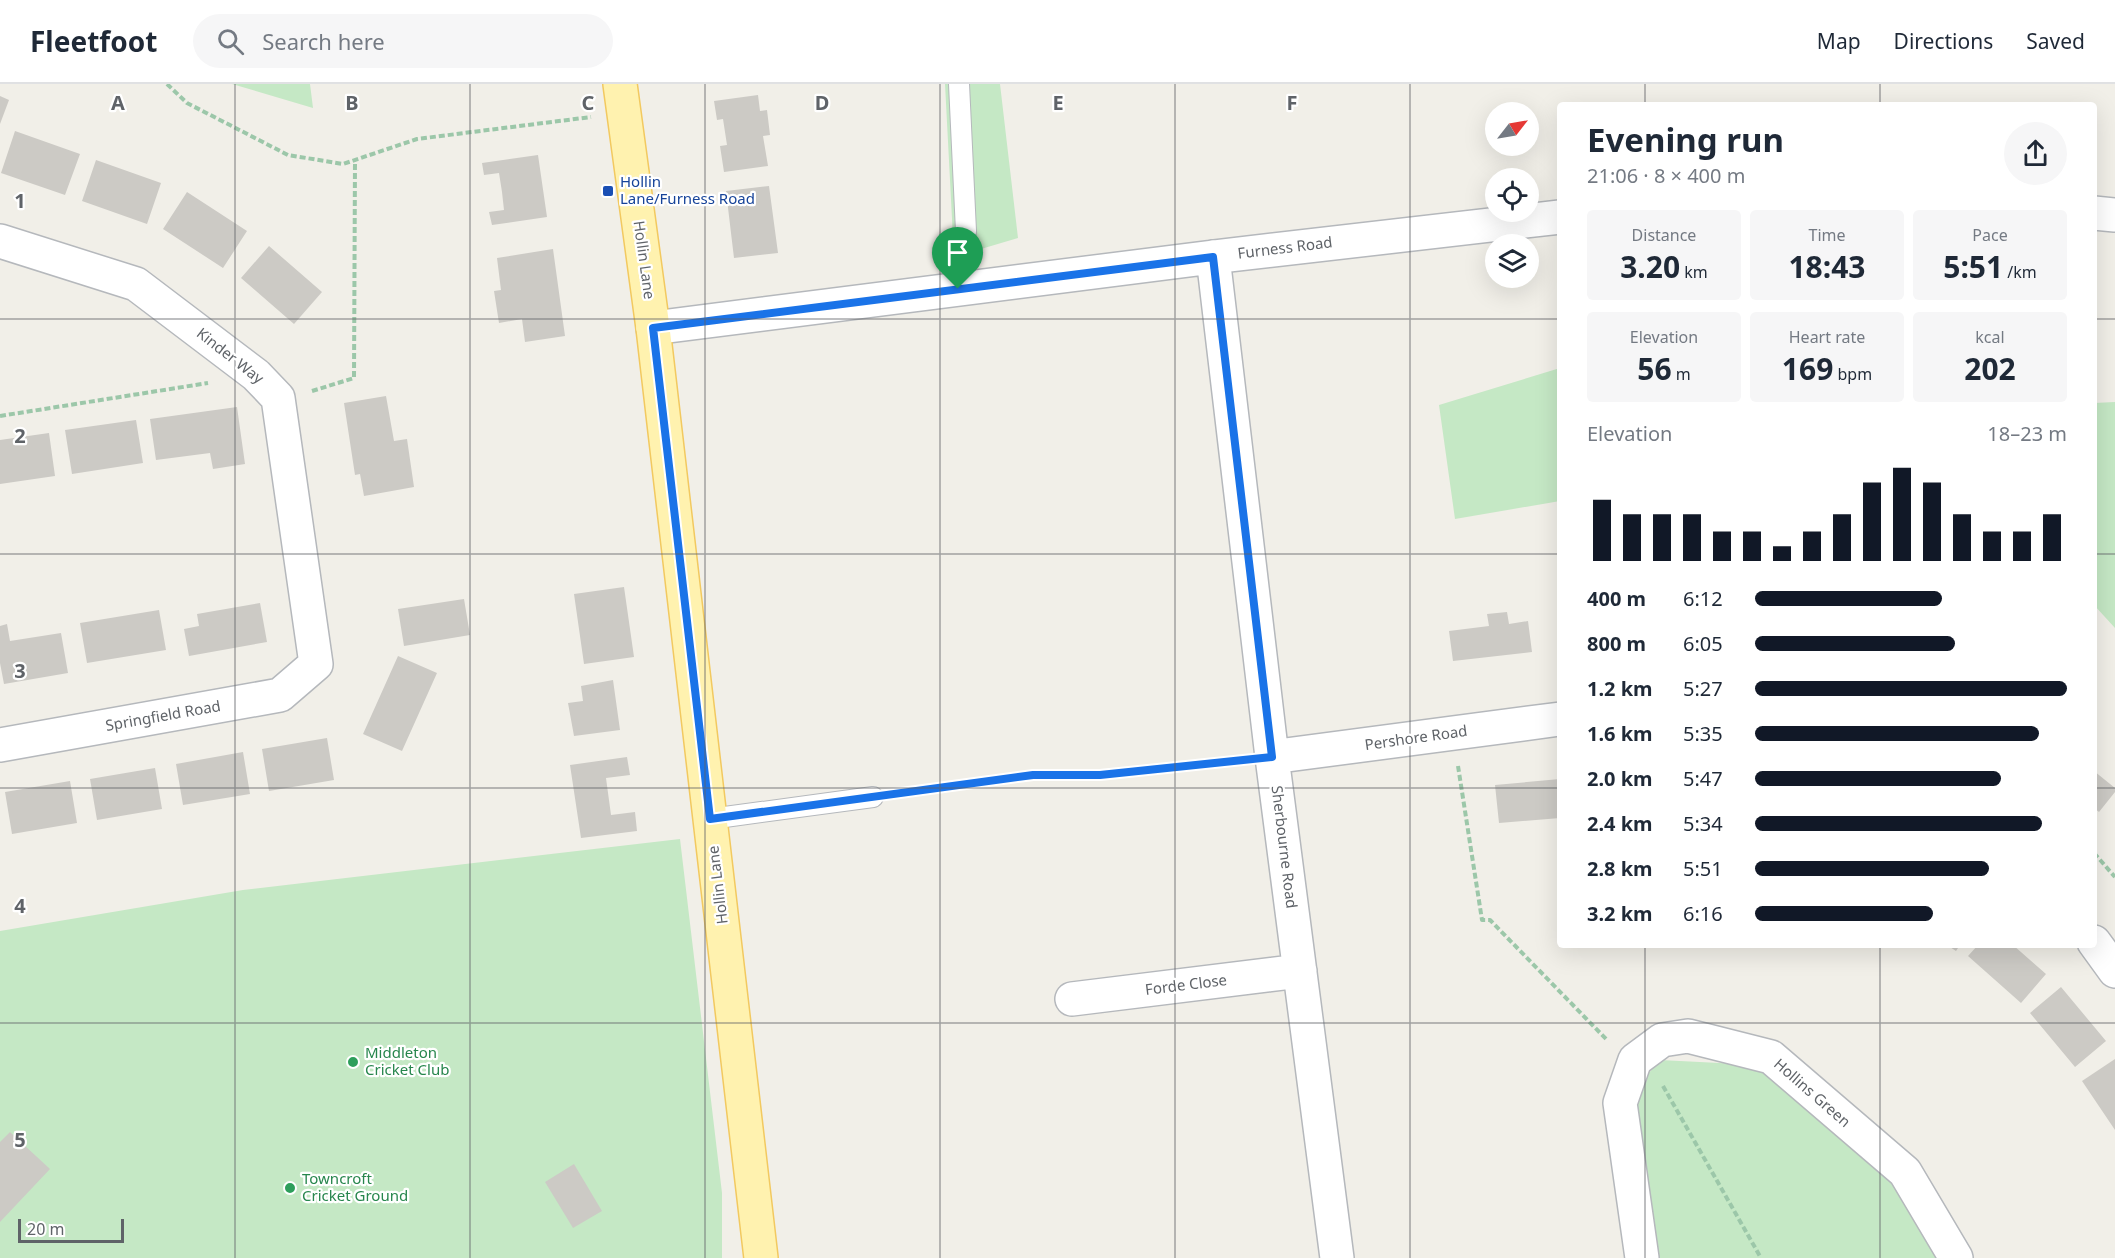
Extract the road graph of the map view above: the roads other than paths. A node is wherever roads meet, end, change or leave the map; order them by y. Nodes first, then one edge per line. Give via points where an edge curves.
1 (959, 84) edge
2 (622, 98) edge
3 (2097, 213) edge
4 (2115, 215) edge
5 (1557, 217) edge
6 (0, 241) edge
7 (1213, 257) junction
8 (958, 289) junction
9 (653, 328) junction
10 (316, 664) joint
11 (1557, 719) edge
12 (0, 745) edge
13 (1272, 757) junction
14 (873, 797) road end
15 (710, 819) junction
16 (2097, 946) edge
17 (1300, 971) junction
18 (2115, 971) edge
19 (1072, 999) dead end
20 (761, 1258) edge
21 (1337, 1258) edge
22 (1641, 1258) edge
23 (1956, 1258) edge

1 - 8 lane via 966,231
2 - 9 main road, Hollin Lane
3 - 4 street
5 - 7 street, Furness Road
6 - 10 street, Kinder Way via 136,284 267,386
7 - 8 street, Furness Road
7 - 13 street, Sherbourne Road
8 - 9 street, Furness Road
9 - 15 main road, Hollin Lane
10 - 12 street, Springfield Road via 280,695
11 - 13 street, Pershore Road
13 - 17 street, Sherbourne Road
14 - 15 lane
15 - 20 main road, Hollin Lane
16 - 18 street
17 - 19 street, Forde Close
17 - 21 street, Sherbourne Road
22 - 23 street, Hollins Green via 1620,1103 1635,1060 1662,1040 1688,1036 1772,1057 1905,1172

